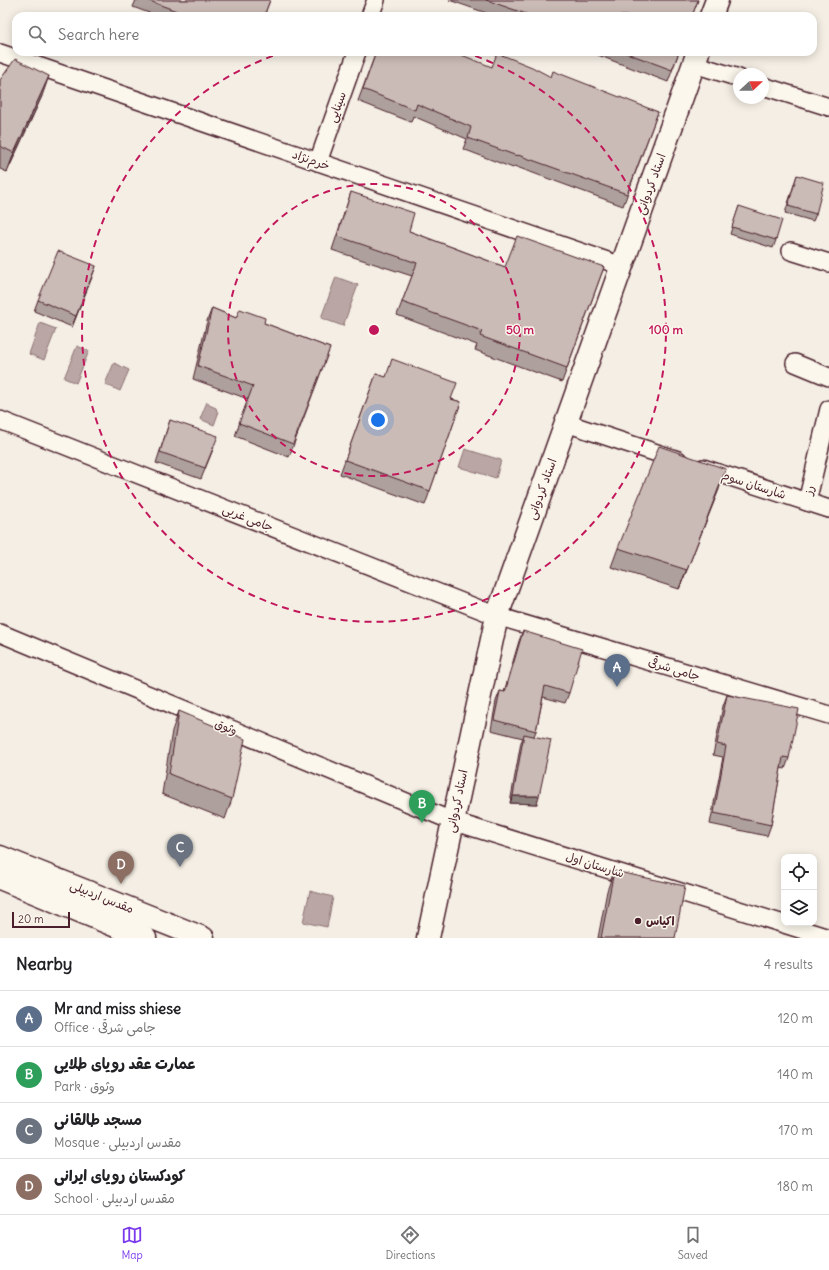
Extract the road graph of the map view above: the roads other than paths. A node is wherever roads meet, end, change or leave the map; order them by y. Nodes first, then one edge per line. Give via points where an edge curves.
1 (376, 0) edge
2 (717, 0) edge
3 (372, 12) edge
4 (713, 12) edge
5 (0, 53) edge
6 (356, 56) edge
7 (696, 58) edge
8 (733, 75) edge
9 (769, 88) edge
10 (829, 107) edge
11 (318, 162) junction
12 (791, 251) dead end
13 (829, 264) edge
14 (622, 266) junction
15 (795, 363) dead end
16 (829, 377) edge
17 (829, 409) edge
18 (0, 420) edge
19 (566, 423) junction
20 (807, 502) junction
21 (829, 509) edge
22 (497, 616) junction
23 (0, 633) edge
24 (829, 715) edge
25 (452, 821) junction
26 (0, 857) edge
27 (0, 878) edge
28 (145, 938) edge
29 (203, 938) edge
30 (428, 938) edge
31 (829, 938) edge

1 - 3 street
2 - 4 street
5 - 11 street, خرم‌نژاد
6 - 11 street, سینایی
7 - 8 street
7 - 14 street, استاد کردوانی
9 - 10 street
11 - 14 street, خرم‌نژاد
12 - 13 street
14 - 19 street, استاد کردوانی
15 - 16 street
17 - 20 street, رز
18 - 22 street, جامی غربی
19 - 20 street, شارستان سوم
19 - 22 street, استاد کردوانی
20 - 21 street, شارستان سوم
22 - 24 street, جامی شرقی
22 - 25 street, استاد کردوانی
23 - 25 street, وثوق
25 - 30 street, استاد کردوانی
25 - 31 street, شارستان اول
26 - 29 street, مقدس اردبیلی
27 - 28 street, مقدس اردبیلی

